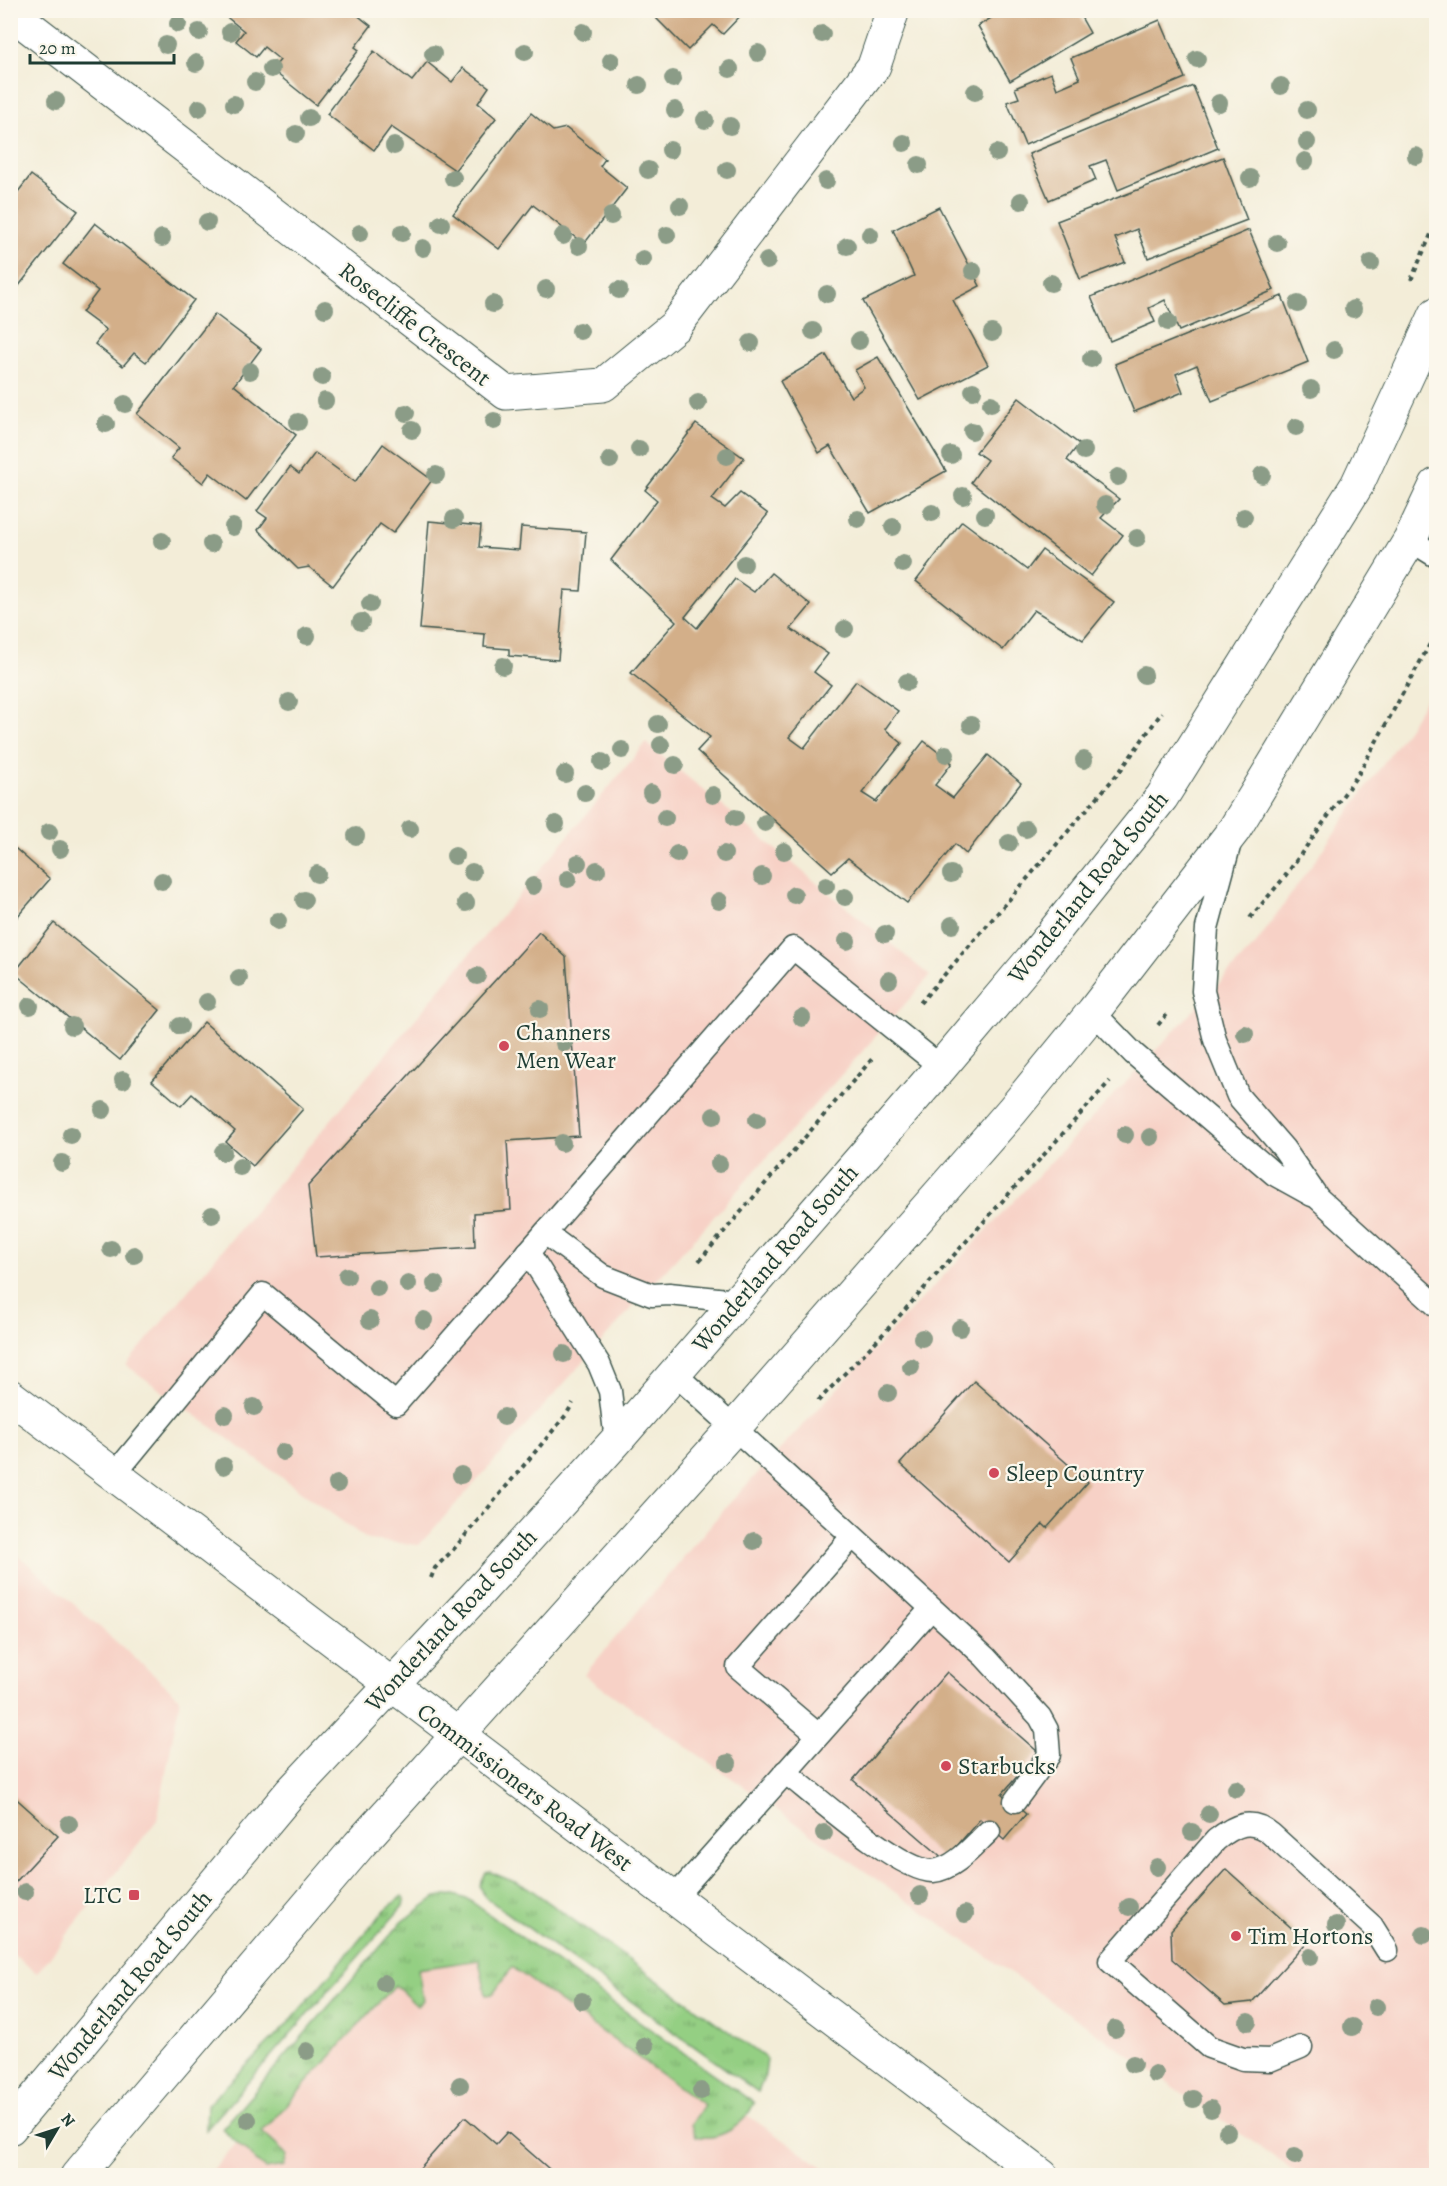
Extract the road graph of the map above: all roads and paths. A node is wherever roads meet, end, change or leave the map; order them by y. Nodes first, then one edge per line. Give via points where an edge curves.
1 (893, 10) edge
2 (10, 12) edge
3 (1437, 223) edge
4 (1407, 288) dead end
5 (1437, 314) edge
6 (1437, 485) edge
7 (1423, 548) edge
8 (1167, 704) dead end
9 (1234, 830) junction
10 (1093, 1012) junction
11 (896, 1031) junction
12 (941, 1067) junction
13 (1318, 1198) junction
14 (545, 1233) junction
15 (528, 1252) junction
16 (669, 1294) junction
17 (737, 1301) junction
18 (1437, 1305) edge
19 (599, 1364) junction
20 (675, 1374) junction
21 (10, 1396) edge
22 (734, 1428) junction
23 (616, 1441) junction
24 (114, 1475) junction
25 (852, 1537) junction
26 (427, 1589) dead end
27 (930, 1610) junction
28 (392, 1685) junction
29 (818, 1734) junction
30 (458, 1736) junction
31 (785, 1772) junction
32 (1015, 1801) dead end
33 (988, 1831) dead end
34 (673, 1899) junction
35 (1387, 1950) dead end
36 (1301, 2047) dead end
37 (10, 2128) edge
38 (76, 2175) edge
39 (1042, 2175) edge

1 - 2 main road, Rosecliffe Crescent via 874,66 675,326 603,385 506,393
3 - 4 path
5 - 12 main road, Wonderland Road South via 1357,485 1162,797
6 - 7 main road
7 - 9 main road
8 - 11 path via 1120,771
9 - 10 main road
9 - 13 lane via 1207,928 1203,972 1206,1011 1238,1096 1284,1149
10 - 13 lane via 1134,1054 1274,1174
10 - 22 main road via 1012,1112
11 - 12 lane
11 - 14 lane via 793,948
11 - 16 path
12 - 17 main road, Wonderland Road South
13 - 18 lane
14 - 15 lane
14 - 16 lane via 603,1276 652,1295
15 - 19 lane
15 - 24 lane via 396,1404 263,1294
16 - 17 lane
17 - 20 main road, Wonderland Road South
19 - 23 lane via 610,1391
19 - 26 path via 566,1415 435,1568
20 - 22 lane
20 - 23 main road, Wonderland Road South
21 - 24 main road, Commissioners Road West
22 - 25 lane
22 - 30 main road
23 - 28 main road, Wonderland Road South
24 - 28 main road, Commissioners Road West
25 - 27 lane
25 - 29 lane via 738,1667
27 - 29 lane
27 - 32 lane via 1024,1697 1047,1730 1049,1755
28 - 30 main road, Commissioners Road West
28 - 37 main road, Wonderland Road South via 290,1793
29 - 31 lane
30 - 34 main road, Commissioners Road West
30 - 38 main road via 359,1845
31 - 33 lane via 913,1867 947,1867
31 - 34 lane
34 - 39 main road, Commissioners Road West
35 - 36 lane via 1372,1926 1271,1834 1261,1826 1238,1824 1216,1840 1110,1961 1209,2047 1252,2060 1270,2060

